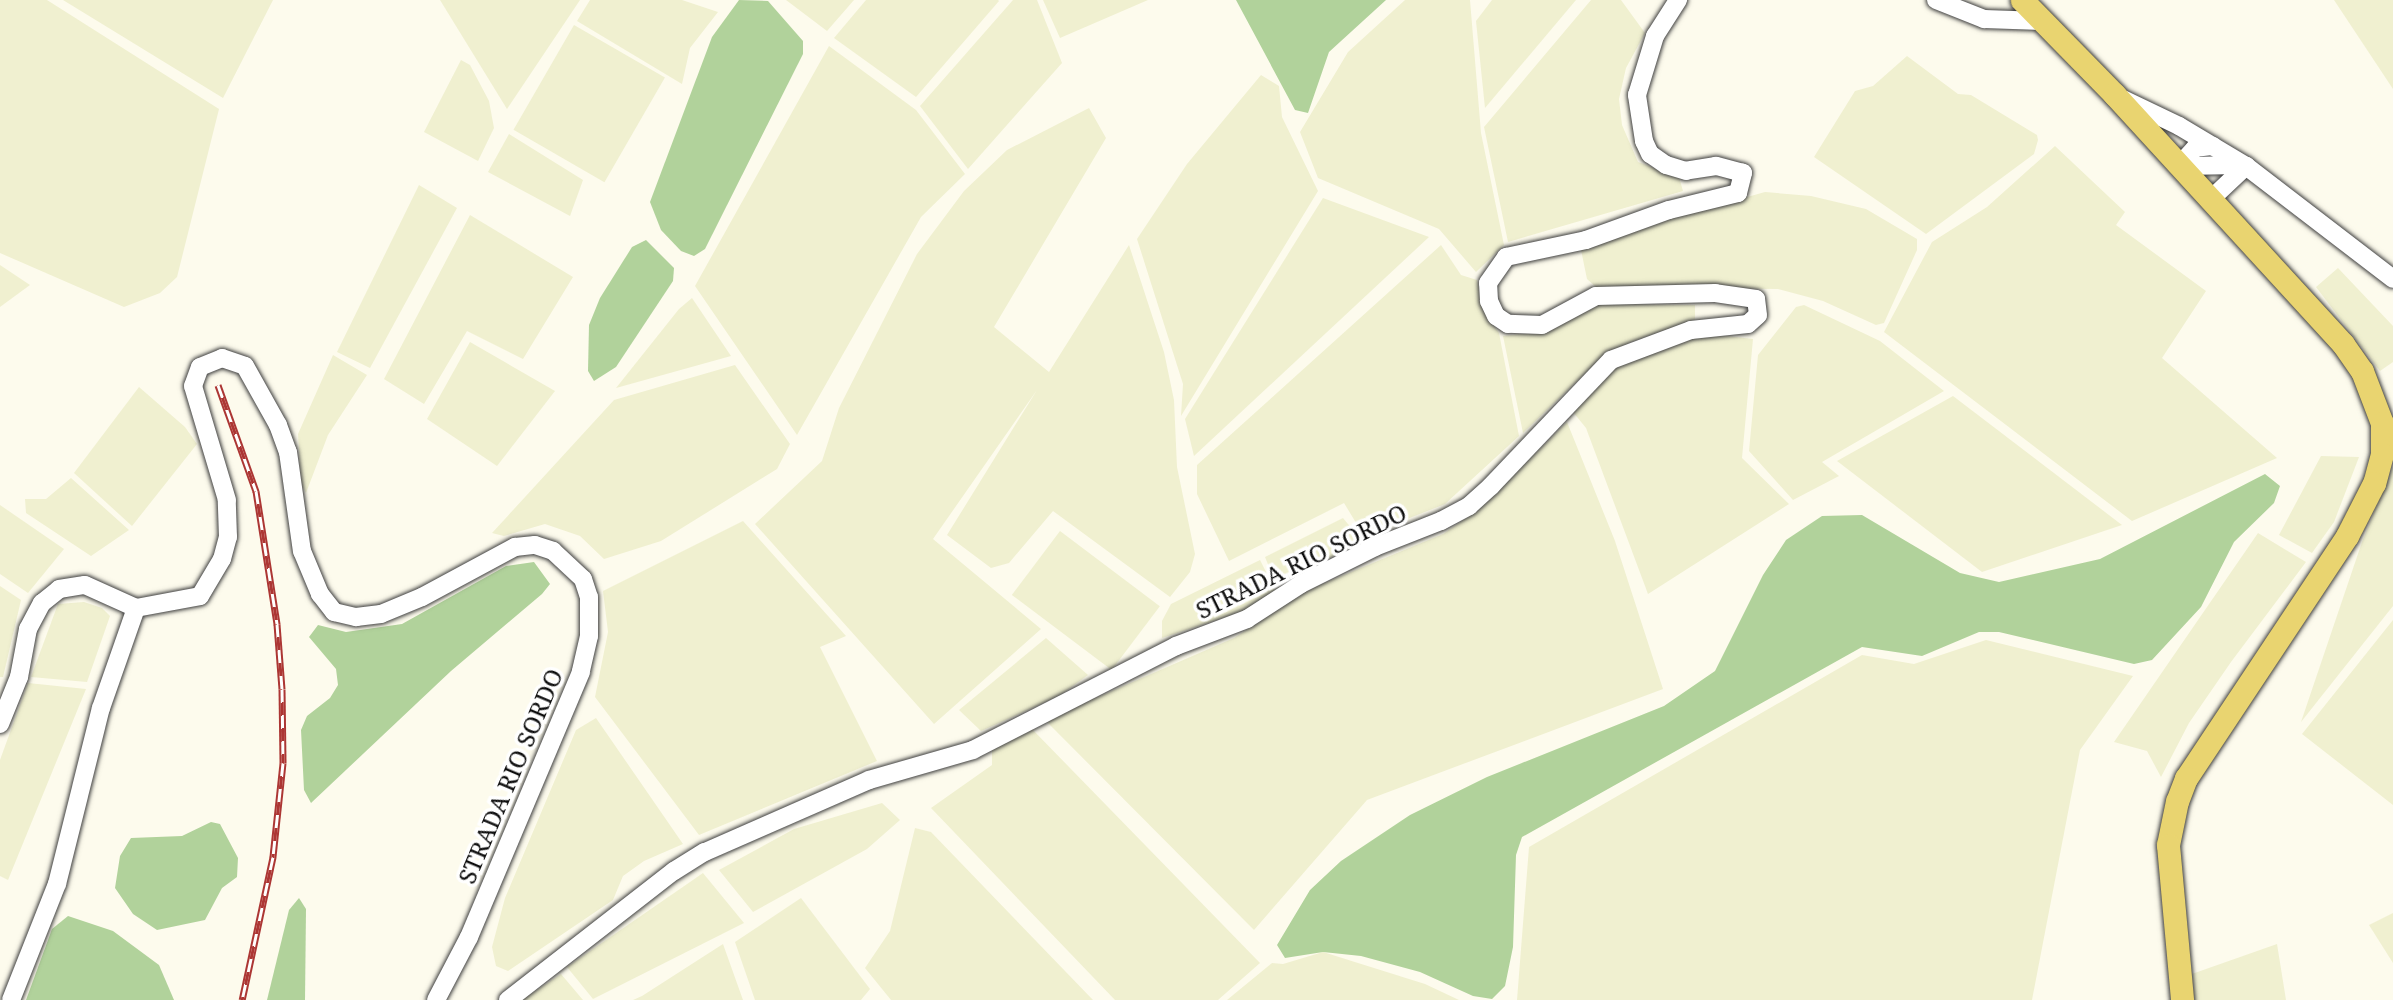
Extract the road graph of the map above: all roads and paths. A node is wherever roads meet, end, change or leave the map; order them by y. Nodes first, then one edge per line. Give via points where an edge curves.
1 (1678, 0) edge
2 (1936, 0) edge
3 (2022, 0) edge
4 (2042, 21) junction
5 (2114, 94) junction
6 (2213, 146) junction
7 (2179, 166) junction
8 (2246, 166) junction
9 (2210, 200) junction
10 (2393, 279) edge
11 (136, 608) junction
12 (0, 724) edge
13 (11, 1000) edge
14 (436, 1000) edge
15 (508, 1000) edge
16 (2182, 1000) edge

1 - 15 street, STRADA RIO SORDO via 1655,36 1637,95 1644,141 1650,153 1666,165 1686,171 1716,166 1743,173 1738,193 1669,210 1586,240 1506,257 1488,284 1489,300 1496,316 1508,324 1542,325 1597,296 1715,293 1756,299 1758,315 1748,324 1690,330 1611,360 1469,506 1301,584 1247,619 1176,646 973,750 869,780 705,852
2 - 4 street via 1984,19
3 - 4 main road
4 - 5 main road
5 - 6 street
5 - 7 main road
6 - 7 street via 2195,148
6 - 8 street
7 - 8 street
7 - 9 main road
8 - 9 street
8 - 10 street
9 - 16 main road via 2343,344 2362,371 2382,423 2382,454 2374,483 2347,536 2186,778 2177,801 2168,845
11 - 12 street via 85,585 60,589 41,603 28,629 19,677
11 - 13 street via 101,708 57,884
11 - 14 street, STRADA RIO SORDO via 200,596 222,559 228,537 227,500 193,386 200,367 222,358 245,366 278,425 288,452 302,551 320,594 334,612 356,617 381,614 515,547 535,545 553,551 583,579 589,597 589,636 581,672 464,947

